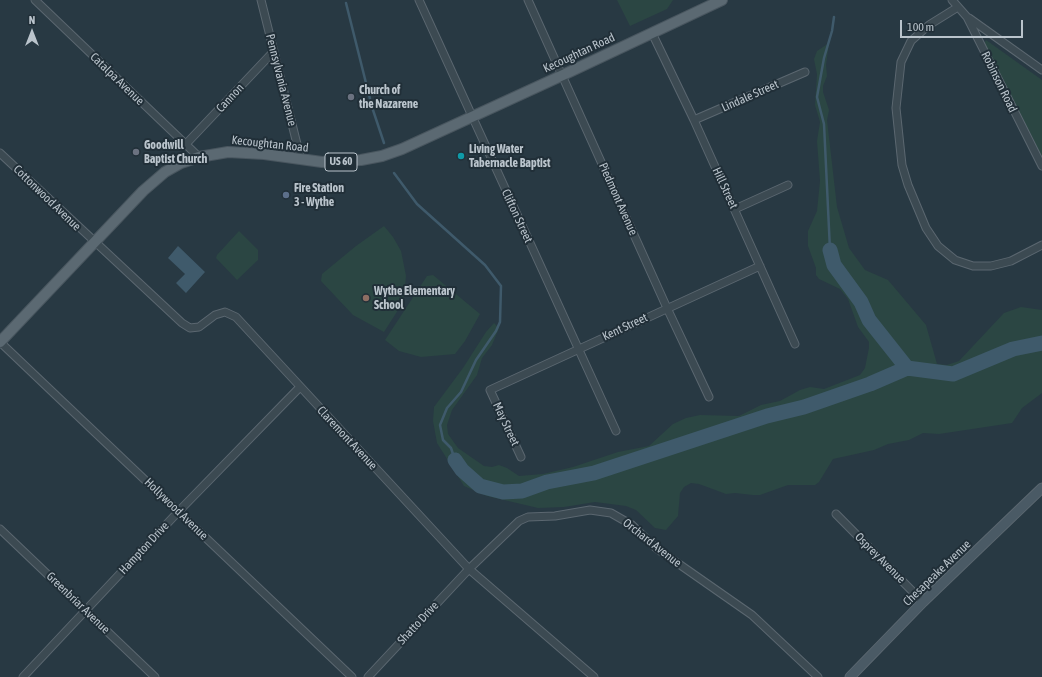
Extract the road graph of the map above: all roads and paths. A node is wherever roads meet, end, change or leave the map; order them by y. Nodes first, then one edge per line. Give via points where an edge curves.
1 (35, 0) edge
2 (261, 0) edge
3 (419, 0) edge
4 (528, 0) edge
5 (722, 0) edge
6 (952, 0) edge
7 (958, 7) junction
8 (967, 17) junction
9 (652, 33) junction
10 (274, 51) junction
11 (1042, 70) edge
12 (805, 72) dead end
13 (563, 75) junction
14 (471, 117) junction
15 (694, 120) junction
16 (186, 144) junction
17 (0, 153) edge
18 (199, 157) junction
19 (301, 160) junction
20 (1042, 166) edge
21 (788, 185) dead end
22 (735, 209) junction
23 (94, 242) junction
24 (1042, 245) edge
25 (760, 266) junction
26 (667, 308) junction
27 (0, 342) edge
28 (795, 344) dead end
29 (578, 349) junction
30 (300, 387) junction
31 (490, 390) joint
32 (709, 397) dead end
33 (616, 431) dead end
34 (522, 457) dead end
35 (1042, 488) edge
36 (178, 512) junction
37 (836, 514) dead end
38 (0, 529) edge
39 (468, 569) junction
40 (923, 602) junction
41 (86, 610) junction
42 (23, 677) edge
43 (155, 677) edge
44 (352, 677) edge
45 (368, 677) edge
46 (594, 677) edge
47 (818, 677) edge
48 (850, 677) edge

1 - 16 street, Catalpa Avenue
2 - 10 street, Pennsylvania Avenue
3 - 14 street, Clifton Street
4 - 13 street, Piedmont Avenue
5 - 9 main road, Kecoughtan Road / US 60
6 - 7 street, Robinson Road
7 - 8 street, Robinson Road
7 - 24 street via 929,25 911,41 901,62 896,108 902,165 908,185 926,228 938,246 955,260 973,266 991,266 1011,261
8 - 11 street
8 - 20 street, Robinson Road
9 - 13 main road, Kecoughtan Road / US 60
9 - 15 street, Hill Street
10 - 16 street, Cannon
10 - 19 street, Pennsylvania Avenue
12 - 15 street, Lindale Street
13 - 14 main road, Kecoughtan Road / US 60
13 - 26 street, Piedmont Avenue
14 - 19 main road, Kecoughtan Road / US 60 via 382,156 340,162
14 - 29 street, Clifton Street
15 - 22 street, Hill Street
16 - 18 street, Catalpa Avenue
17 - 23 street, Cottonwood Avenue
18 - 19 main road, Kecoughtan Road / US 60 via 244,152
18 - 23 main road, Kecoughtan Road / US 60 via 165,172
21 - 22 street
22 - 25 street, Hill Street
23 - 27 main road, Kecoughtan Road / US 60
23 - 30 street, Claremont Avenue via 186,326 199,327 220,313 233,315
25 - 26 street, Kent Street
25 - 28 street, Hill Street
26 - 29 street, Kent Street
26 - 32 street, Piedmont Avenue
27 - 36 street, Hollywood Avenue
29 - 31 street, Kent Street
29 - 33 street, Clifton Street
30 - 36 street, Hampton Drive
30 - 39 street, Claremont Avenue
31 - 34 street, May Street
35 - 40 main road, Chesapeake Avenue
36 - 41 street, Hampton Drive
36 - 44 street, Hollywood Avenue
37 - 40 street, Osprey Avenue
38 - 41 street, Greenbriar Avenue
39 - 45 street, Shatto Drive
39 - 46 street, Claremont Avenue
39 - 47 street, Orchard Avenue via 523,519 590,510 604,511 626,520 656,548 752,615
40 - 48 main road, Chesapeake Avenue
41 - 42 street, Hampton Drive
41 - 43 street, Greenbriar Avenue

